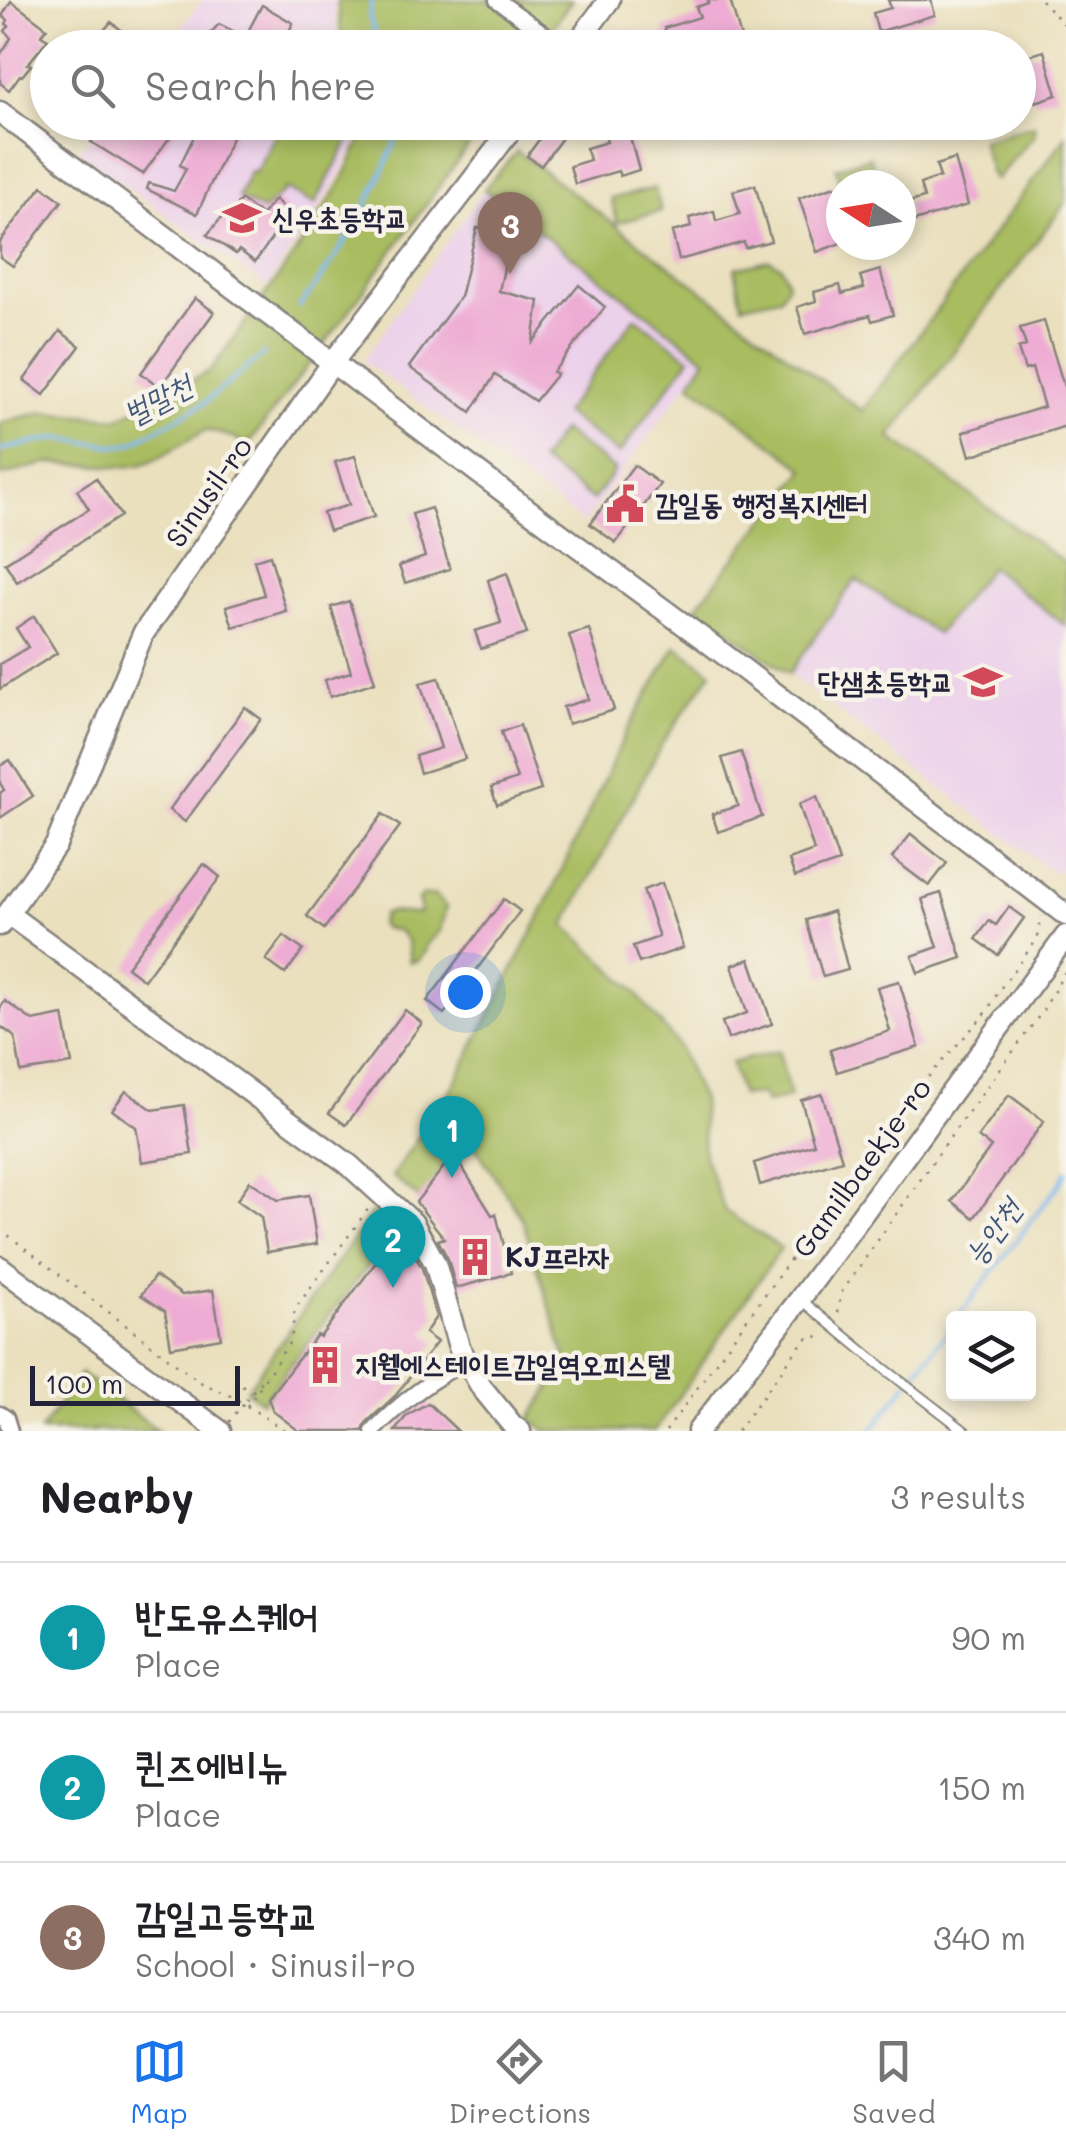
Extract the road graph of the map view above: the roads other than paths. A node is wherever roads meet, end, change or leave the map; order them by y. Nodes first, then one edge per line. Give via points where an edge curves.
1 (496, 0) edge
2 (609, 0) edge
3 (538, 30) edge
4 (587, 30) edge
5 (0, 112) edge
6 (30, 135) edge
7 (37, 140) edge
8 (503, 140) edge
9 (333, 362) junction
10 (1058, 909) edge
11 (4, 919) edge
12 (1066, 936) edge
13 (0, 1267) edge
14 (800, 1299) junction
15 (467, 1360) junction
16 (0, 1414) edge
17 (225, 1427) edge
18 (10, 1431) edge
19 (373, 1431) edge
20 (520, 1431) edge
21 (698, 1431) edge
22 (966, 1431) edge

1 - 3 street
2 - 4 street
5 - 6 street
7 - 9 street
8 - 9 street, Sinusil-ro
9 - 10 street
9 - 11 street, Sinusil-ro via 143,634 56,845
11 - 15 street via 348,1164 413,1223 435,1263
12 - 14 street, Gamilbaekje-ro
13 - 17 street
14 - 21 street, Gamilbaekje-ro
14 - 22 lane
15 - 19 street via 436,1376
15 - 20 street
16 - 18 street

